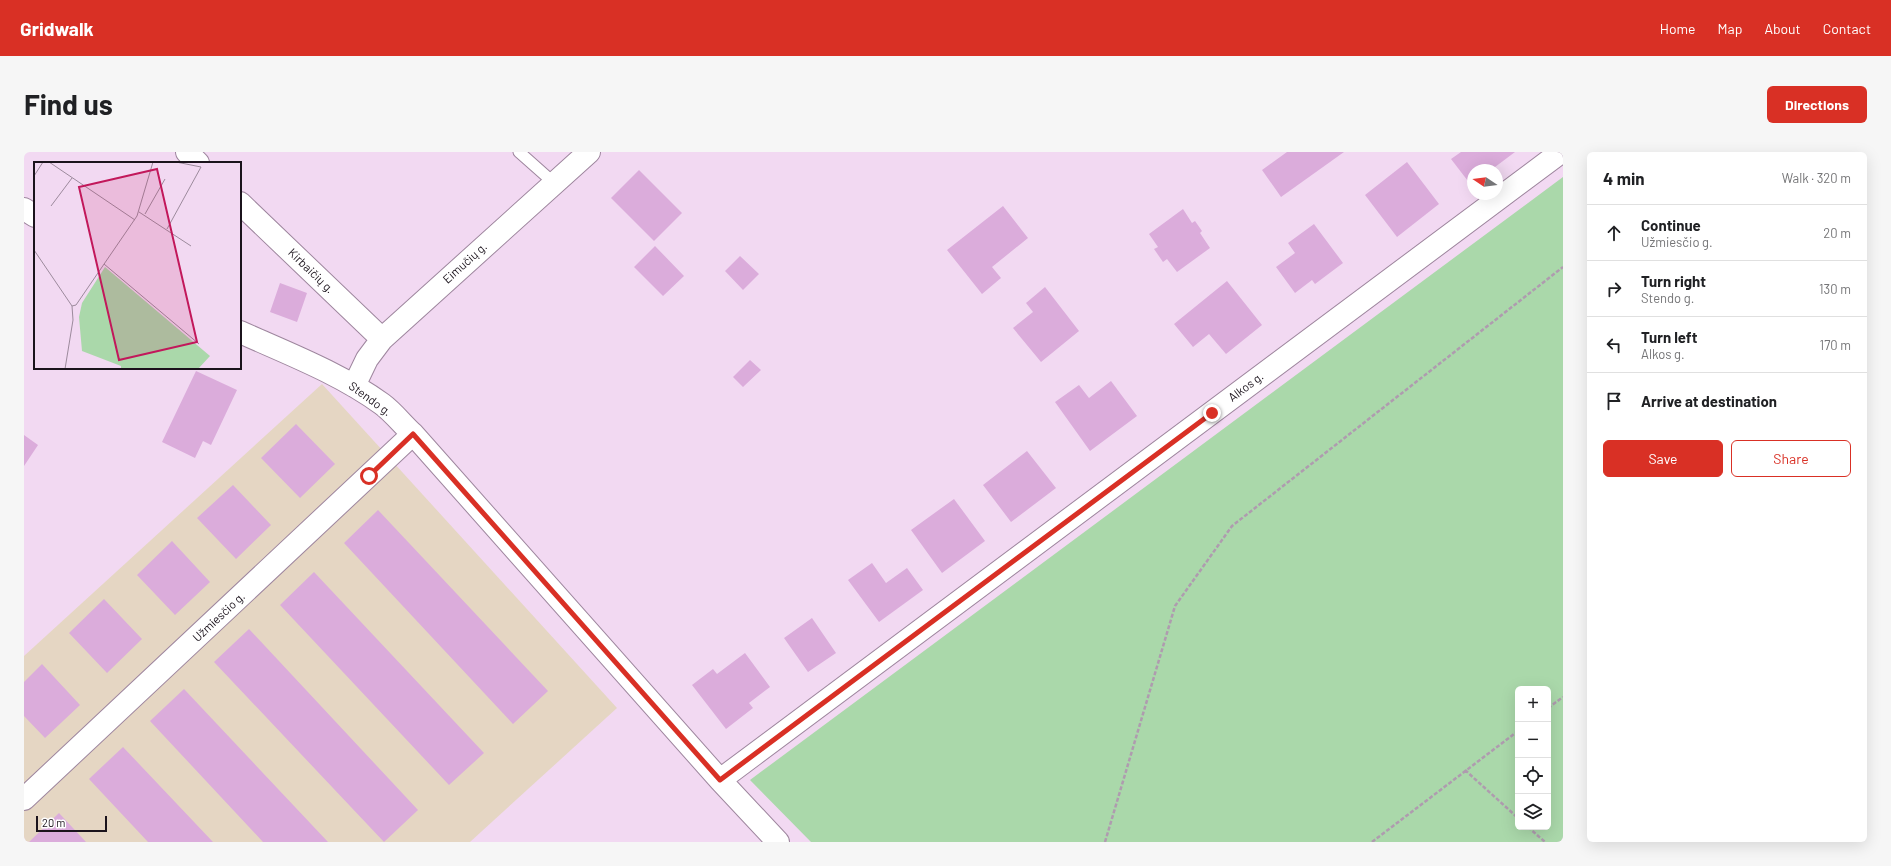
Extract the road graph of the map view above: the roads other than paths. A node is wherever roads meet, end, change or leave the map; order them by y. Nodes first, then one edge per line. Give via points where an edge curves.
1 (187, 152) edge
2 (519, 152) edge
3 (589, 152) edge
4 (1561, 152) edge
5 (197, 162) edge
6 (554, 183) junction
7 (241, 204) edge
8 (24, 209) edge
9 (34, 215) edge
10 (241, 332) edge
11 (382, 340) junction
12 (354, 386) junction
13 (413, 434) junction
14 (720, 780) junction
15 (24, 799) edge
16 (778, 842) edge

1 - 5 street
2 - 6 lane
3 - 6 street, Eimučių g.
4 - 14 street, Alkos g.
6 - 11 street, Eimučių g.
7 - 11 street, Kirbaičių g.
8 - 9 street
10 - 12 street, Stendo g. via 321,368
11 - 12 street, Eimučių g. via 367,359
12 - 13 street, Stendo g. via 384,405
13 - 14 street, Stendo g.
13 - 15 street, Užmiesčio g.
14 - 16 street, Stendo g.

